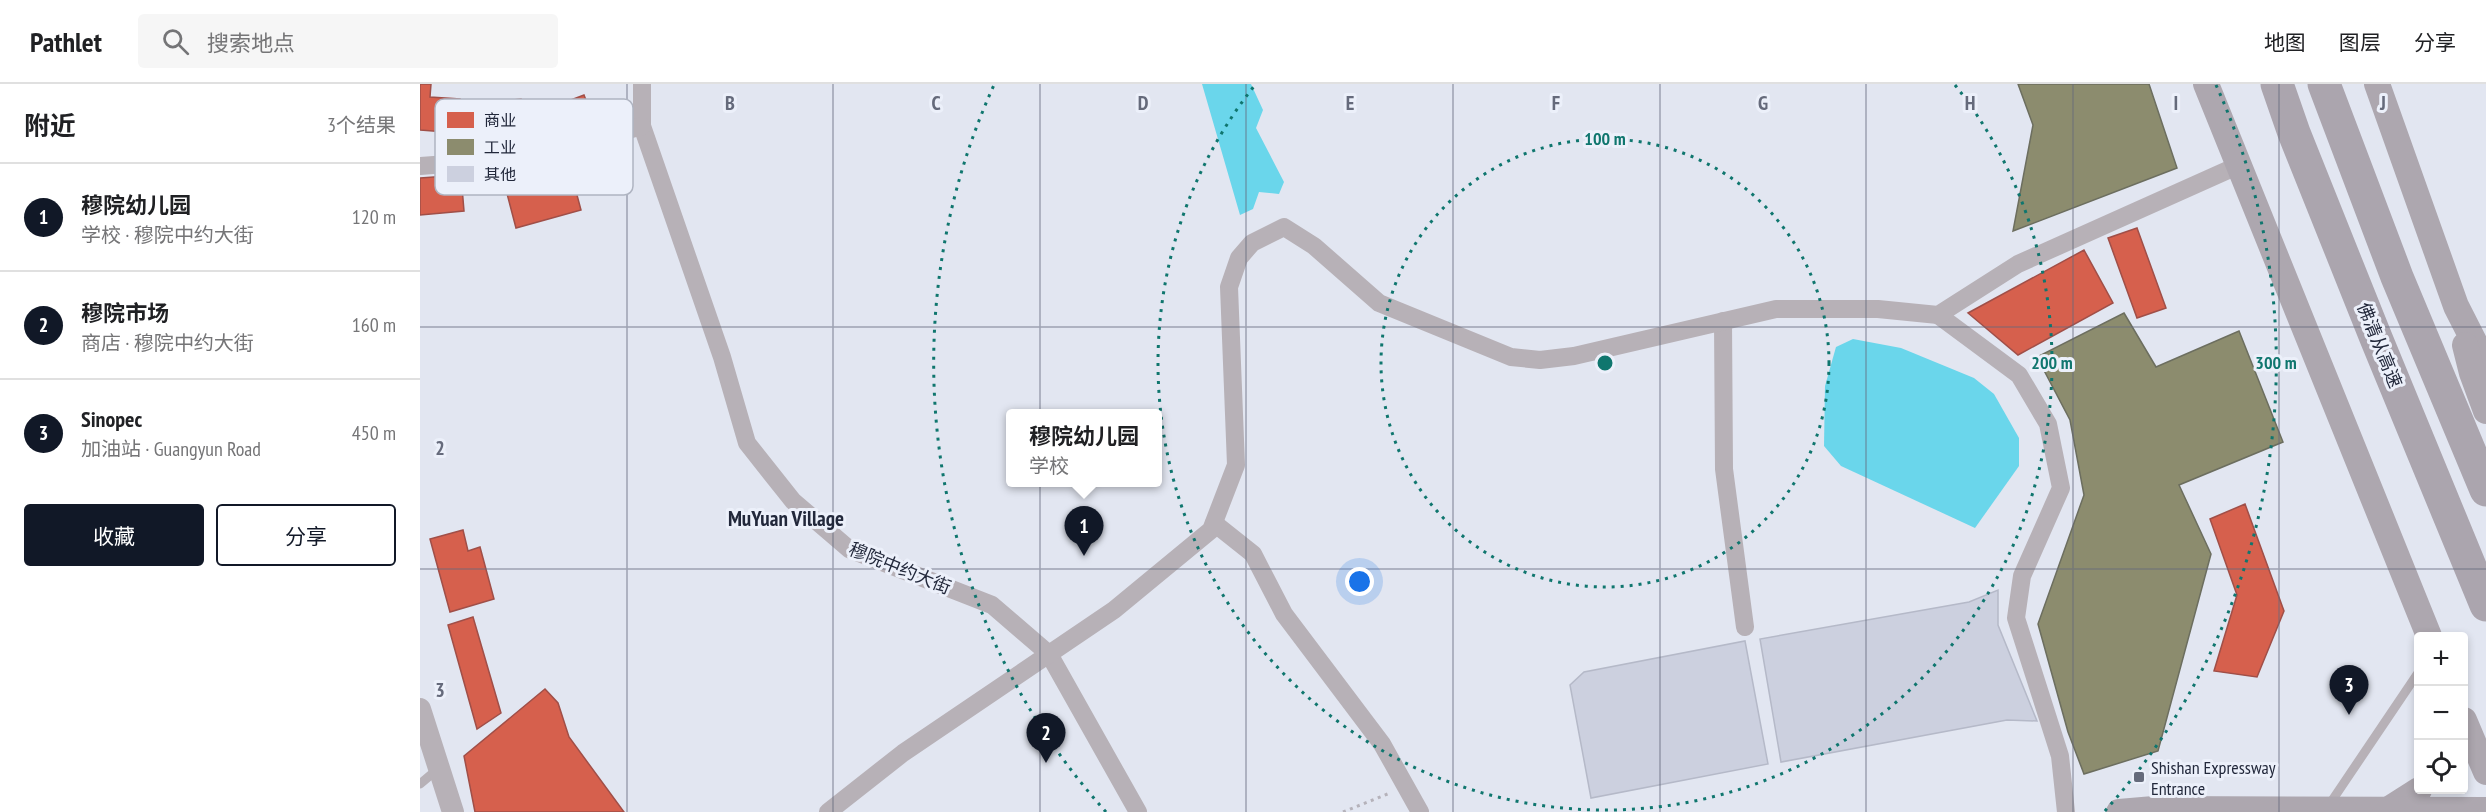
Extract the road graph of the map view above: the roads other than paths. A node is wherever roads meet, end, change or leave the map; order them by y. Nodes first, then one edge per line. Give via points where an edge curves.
1 (642, 84) edge
2 (2206, 84) edge
3 (2265, 84) edge
4 (2277, 84) edge
5 (2324, 84) edge
6 (2377, 84) edge
7 (642, 126) junction
8 (633, 129) edge
9 (2294, 133) junction
10 (435, 165) edge
11 (420, 166) edge
12 (2237, 166) junction
13 (2456, 306) junction
14 (1938, 315) junction
15 (1723, 321) junction
16 (2486, 365) edge
17 (2486, 411) edge
18 (2486, 490) edge
19 (1214, 524) junction
20 (2486, 605) edge
21 (1745, 627) dead end
22 (2427, 632) edge
23 (1049, 654) junction
24 (2414, 679) edge
25 (420, 709) edge
26 (2468, 731) edge
27 (439, 767) junction
28 (2486, 772) edge
29 (420, 784) edge
30 (2414, 792) edge
31 (2327, 808) junction
32 (2486, 810) edge
33 (2386, 811) edge
34 (453, 812) edge
35 (828, 812) edge
36 (1138, 812) edge
37 (1420, 812) edge
38 (2066, 812) edge
39 (2119, 812) edge

1 - 7 street, 穆院中约大街
2 - 12 main road
3 - 9 highway
4 - 9 highway, 佛清从高速
5 - 18 highway via 2401,287
6 - 13 main road
7 - 8 street
7 - 23 street, 穆院中约大街 via 722,357 747,443 793,501 849,549 992,605
9 - 20 highway, 佛清从高速
10 - 11 street
12 - 14 street via 2018,264
12 - 22 main road via 2264,224
13 - 16 main road
13 - 17 main road via 2472,373
14 - 15 street via 1878,309 1776,309
14 - 38 street via 2019,375 2048,424 2061,488 2022,576 2016,618 2060,756
15 - 19 street via 1574,356 1540,360 1511,357 1379,303 1314,246 1284,227 1252,243 1239,258 1229,286 1236,465
15 - 21 street via 1724,469
19 - 23 street via 1114,610
19 - 37 street via 1253,555 1284,615 1382,744
23 - 35 street via 903,753
23 - 36 street, 穆院中约大街
24 - 31 lane
25 - 27 street
26 - 28 main road
27 - 29 lane
27 - 34 street
30 - 33 main road
31 - 33 main road
31 - 39 main road
32 - 33 main road

